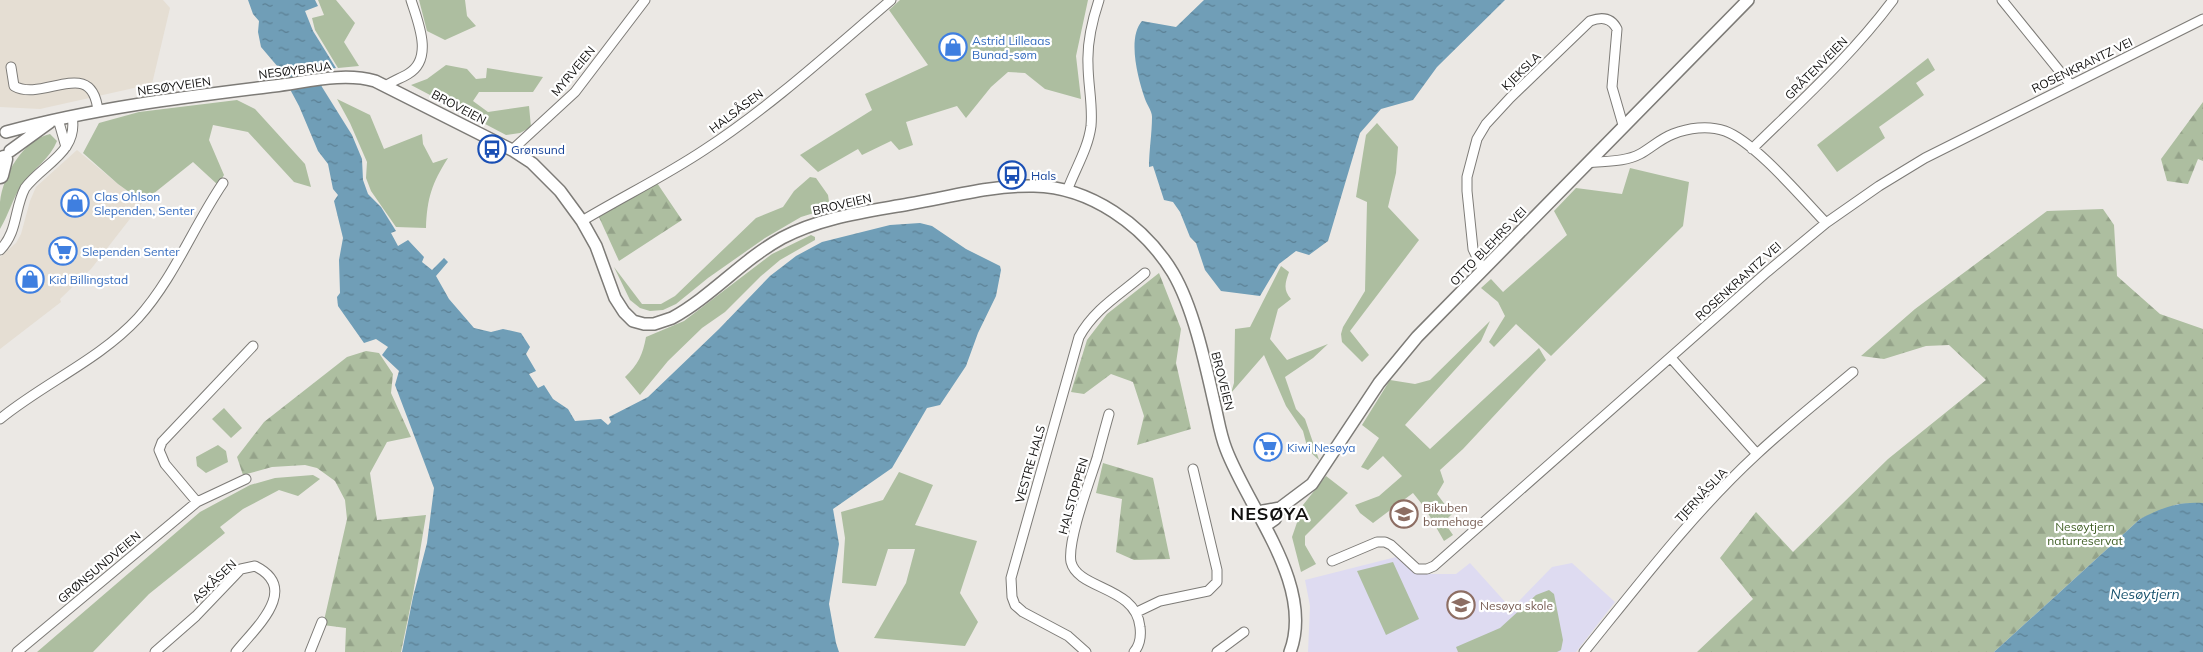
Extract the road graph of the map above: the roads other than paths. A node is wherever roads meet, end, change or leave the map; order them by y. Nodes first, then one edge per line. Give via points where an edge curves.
1 (411, 0) edge
2 (645, 0) edge
3 (891, 0) edge
4 (1098, 0) edge
5 (1748, 0) edge
6 (1893, 0) edge
7 (2002, 0) edge
8 (2203, 19) edge
9 (11, 67) dead end
10 (340, 78) joint
11 (2070, 84) junction
12 (386, 85) junction
13 (253, 89) joint
14 (98, 111) junction
15 (72, 116) junction
16 (54, 121) junction
17 (1624, 125) junction
18 (3, 130) edge
19 (66, 147) junction
20 (1752, 149) junction
21 (512, 150) junction
22 (5, 157) edge
23 (1588, 163) junction
24 (0, 176) edge
25 (223, 183) dead end
26 (1068, 191) junction
27 (582, 221) junction
28 (1826, 223) junction
29 (0, 250) edge
30 (1483, 270) junction
31 (1145, 273) dead end
32 (253, 346) dead end
33 (1671, 358) junction
34 (1853, 372) dead end
35 (1109, 414) dead end
36 (0, 419) edge
37 (1757, 454) junction
38 (1193, 469) dead end
39 (246, 479) dead end
40 (198, 502) junction
41 (1280, 508) junction
42 (1258, 512) junction
43 (1265, 526) junction
44 (1332, 561) dead end
45 (1137, 612) junction
46 (322, 622) dead end
47 (1244, 632) dead end
48 (17, 652) edge
49 (155, 652) edge
50 (236, 652) edge
51 (310, 652) edge
52 (1086, 652) edge
53 (1134, 652) edge
54 (1217, 652) edge
55 (1290, 652) edge
56 (1584, 652) edge

1 - 12 street via 423,43 421,57 409,74
2 - 21 street, MYRVEIEN via 575,92
3 - 27 street, HALSÅSEN via 724,136
4 - 26 street via 1089,38 1090,129
5 - 17 street, OTTO BLEHRS VEI
6 - 20 street, GRÅTENVEIEN via 1839,64
7 - 11 street
8 - 11 street, ROSENKRANTZ VEI
9 - 14 street via 14,86 19,89 85,84 94,91
10 - 12 street, BROVEIEN via 360,77
10 - 13 street, NESØYBRUA
11 - 28 street, ROSENKRANTZ VEI via 1925,158
12 - 21 street, BROVEIEN
13 - 14 street, NESØYVEIEN
14 - 15 street, NESØYVEIEN
15 - 16 street, NESØYVEIEN
15 - 19 street via 74,129
16 - 18 street, NESØYVEIEN
16 - 19 street
16 - 22 street, NESØYVEIEN
17 - 23 street, OTTO BLEHRS VEI
17 - 30 street, KJEKSLA via 1612,87 1617,29 1606,18 1598,18 1590,21 1510,98 1477,139 1467,176 1467,191 1473,248
18 - 22 street via 11,140
19 - 29 street via 25,188 12,232
20 - 23 street via 1730,133 1702,128 1672,134 1634,156
20 - 28 street
21 - 27 street, BROVEIEN via 536,166
22 - 24 highway
23 - 30 street, OTTO BLEHRS VEI
25 - 36 street via 152,301 136,320 94,355
26 - 27 street, BROVEIEN via 1040,186 995,189 824,221 780,240 678,315 654,324 633,321 620,306
26 - 42 street, BROVEIEN via 1098,203 1126,221 1155,248 1171,270 1191,316 1225,447
28 - 33 street, ROSENKRANTZ VEI
30 - 41 street, OTTO BLEHRS VEI via 1397,360 1312,484
31 - 52 street, VESTRE HALS via 1103,305 1090,318 1079,337 1011,578 1012,597 1023,612 1068,636
32 - 40 street via 162,442 159,450 166,464
33 - 37 street
33 - 44 street, ROSENKRANTZ VEI via 1434,566 1417,569 1385,542
34 - 37 street, TJERNÅSLIA
35 - 45 street, HALSTOPPEN via 1077,525 1071,562 1083,577 1116,594
37 - 56 street, TJERNÅSLIA via 1666,551
38 - 45 street via 1217,582 1208,591 1160,601
39 - 40 street, GRØNSUNDVEIEN
40 - 48 street, GRØNSUNDVEIEN
41 - 42 street, OTTO BLEHRS VEI
41 - 43 street via 1275,518
42 - 43 street, BROVEIEN
43 - 55 street, BROVEIEN via 1294,600 1297,626
45 - 53 street via 1140,636
46 - 51 street
47 - 54 street
49 - 50 street, ASKÅSEN via 196,616 241,569 255,566 271,576 275,596 270,610

